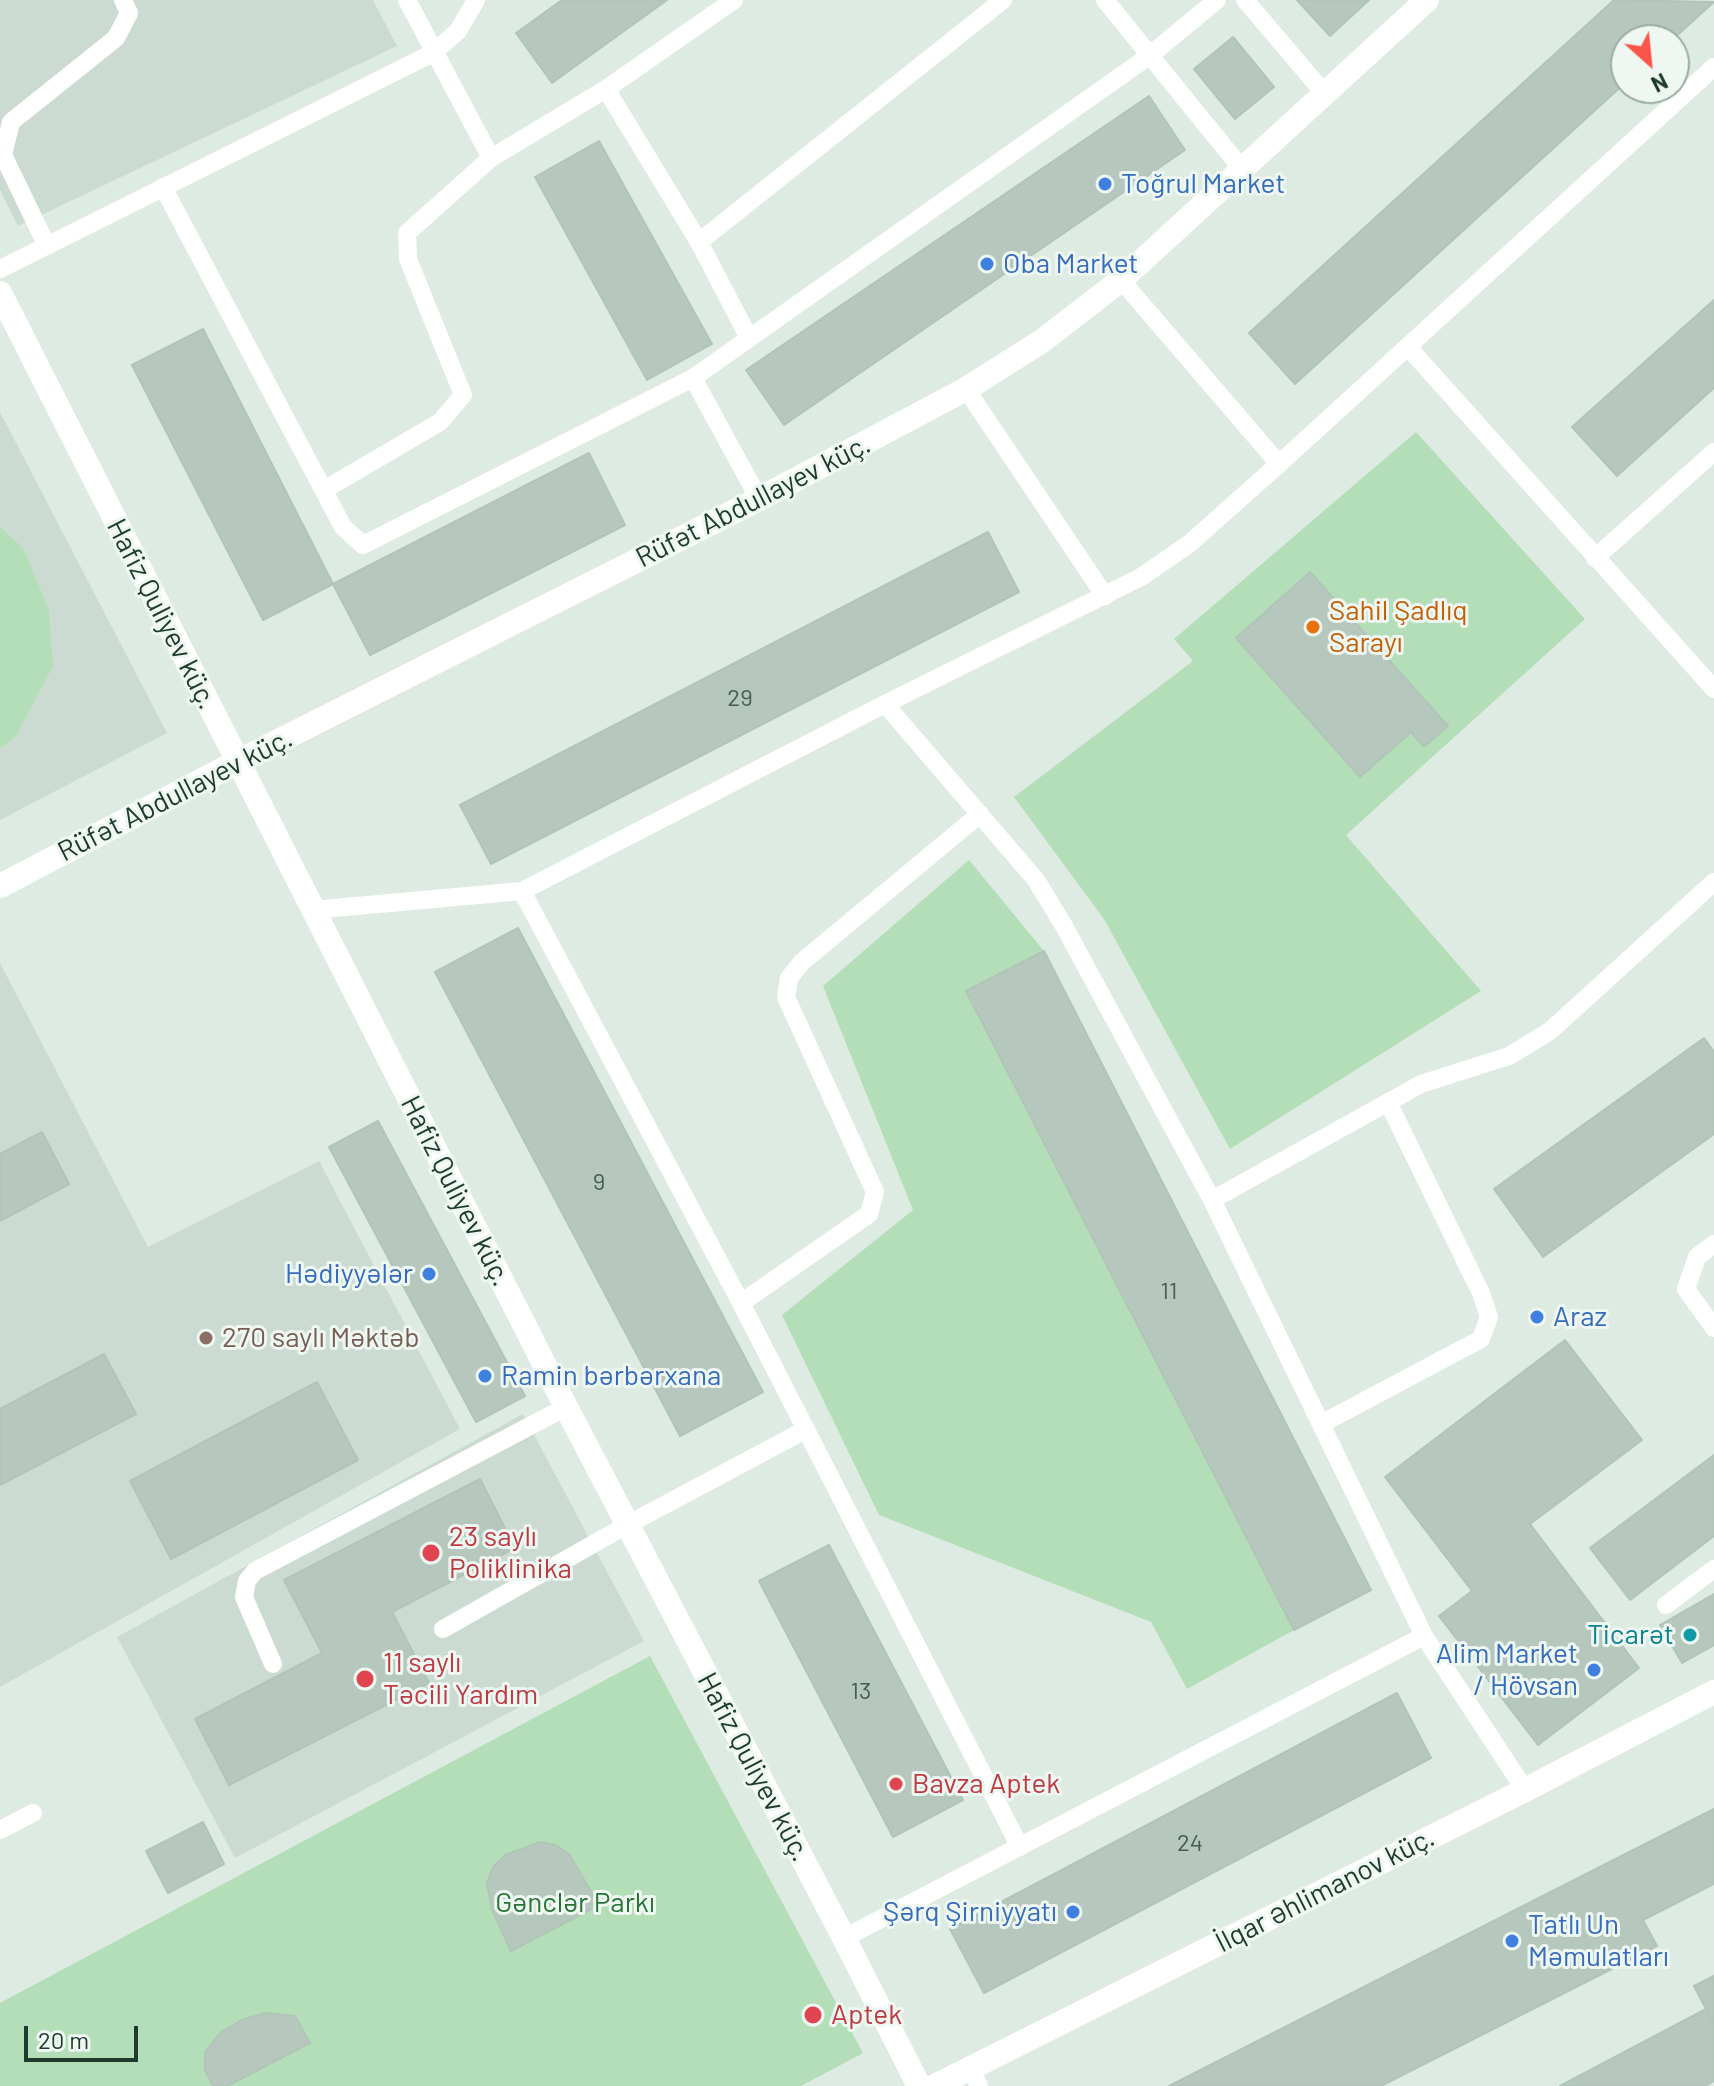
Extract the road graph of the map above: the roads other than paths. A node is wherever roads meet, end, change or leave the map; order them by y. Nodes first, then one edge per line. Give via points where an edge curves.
1 (123, 0) edge
2 (407, 0) edge
3 (476, 0) edge
4 (734, 0) edge
5 (1003, 0) edge
6 (1105, 0) edge
7 (1217, 0) edge
8 (1245, 0) edge
9 (1427, 0) edge
10 (433, 53) junction
11 (1149, 56) junction
12 (1714, 67) edge
13 (606, 89) junction
14 (1325, 94) junction
15 (491, 158) junction
16 (1242, 169) junction
17 (163, 187) junction
18 (699, 242) junction
19 (47, 246) junction
20 (0, 269) edge
21 (1121, 280) junction
22 (0, 293) edge
23 (749, 338) junction
24 (1408, 347) junction
25 (693, 378) junction
26 (966, 389) junction
27 (1714, 452) edge
28 (1279, 464) junction
29 (324, 490) junction
30 (759, 499) junction
31 (1595, 558) junction
32 (1105, 596) junction
33 (1714, 689) edge
34 (885, 704) junction
35 (237, 762) junction
36 (980, 814) junction
37 (1714, 882) edge
38 (0, 886) edge
39 (522, 891) junction
40 (312, 910) junction
41 (1388, 1102) junction
42 (1212, 1200) junction
43 (1714, 1244) edge
44 (741, 1303) junction
45 (1714, 1328) edge
46 (566, 1407) junction
47 (1321, 1424) junction
48 (805, 1430) junction
49 (627, 1525) junction
50 (1714, 1569) edge
51 (1666, 1605) dead end
52 (443, 1629) dead end
53 (1424, 1636) junction
54 (273, 1664) dead end
55 (1714, 1692) edge
56 (1525, 1790) junction
57 (33, 1813) dead end
58 (0, 1830) edge
59 (1020, 1847) junction
60 (844, 1938) junction
61 (974, 2077) edge
62 (919, 2086) edge
63 (935, 2086) edge

1 - 19 lane via 129,13 116,38 11,122 3,155
2 - 10 lane
3 - 10 lane via 458,31
4 - 13 lane
5 - 18 lane
6 - 11 lane
7 - 11 lane
8 - 14 lane
9 - 14 street, Rüfət Abdullayev küç.
10 - 15 lane
10 - 17 lane
11 - 16 lane
11 - 23 lane
12 - 24 lane
13 - 15 lane
13 - 18 lane
14 - 16 street, Rüfət Abdullayev küç.
15 - 29 lane via 407,233 408,259 463,395 440,422
16 - 21 street, Rüfət Abdullayev küç.
17 - 19 lane
17 - 29 lane
18 - 23 lane
19 - 20 lane
21 - 26 street, Rüfət Abdullayev küç. via 1042,341
21 - 28 lane
22 - 35 street, Hafiz Quliyev küç.
23 - 25 lane
24 - 28 lane
24 - 31 lane
25 - 29 lane via 363,545 343,527
25 - 30 lane
26 - 30 street, Rüfət Abdullayev küç.
26 - 32 lane
27 - 31 lane
28 - 32 lane via 1189,544
30 - 35 street, Rüfət Abdullayev küç.
31 - 33 lane
32 - 34 lane
34 - 36 lane
34 - 39 lane
35 - 38 street, Rüfət Abdullayev küç.
35 - 40 street, Hafiz Quliyev küç.
36 - 42 lane via 1036,880 1064,926
36 - 44 lane via 789,978 786,997 875,1192 869,1214
37 - 41 lane via 1550,1031 1509,1056 1421,1084
39 - 40 lane
39 - 44 lane
40 - 46 street, Hafiz Quliyev küç.
41 - 42 lane
41 - 47 lane via 1489,1317 1481,1339
42 - 47 lane
43 - 45 lane via 1697,1257 1686,1289
44 - 48 lane
46 - 49 street, Hafiz Quliyev küç.
46 - 54 lane via 255,1571 244,1597
47 - 53 lane
48 - 49 lane
48 - 59 lane
49 - 52 lane
49 - 60 street, Hafiz Quliyev küç.
50 - 51 lane
53 - 56 lane
53 - 59 lane
55 - 56 street, İlqar Əhlimanov küç.
56 - 61 street, İlqar Əhlimanov küç.
57 - 58 lane
59 - 60 lane
60 - 62 street, Hafiz Quliyev küç.
61 - 63 street, İlqar Əhlimanov küç.

